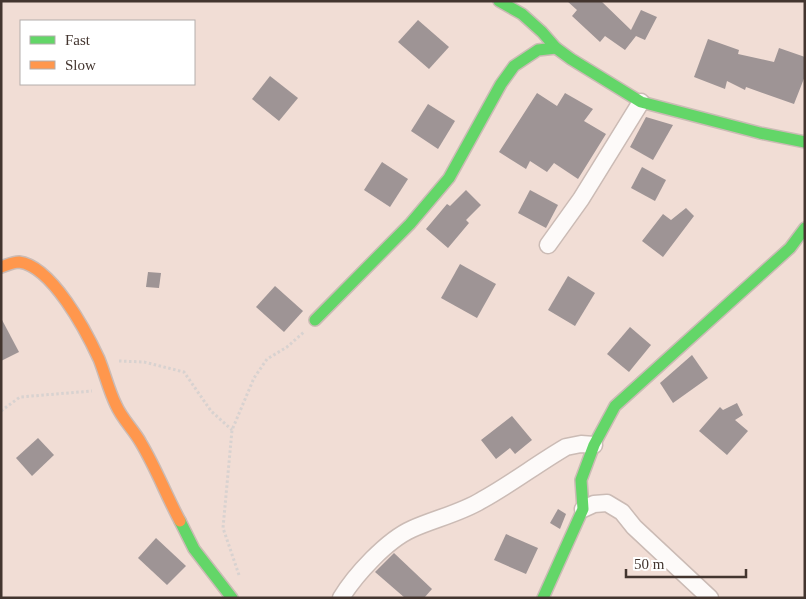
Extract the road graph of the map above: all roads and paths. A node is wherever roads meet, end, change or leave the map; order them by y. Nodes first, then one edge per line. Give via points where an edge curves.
1 (499, 1) edge
2 (556, 48) junction
3 (640, 102) junction
4 (805, 142) edge
5 (805, 228) edge
6 (548, 245) dead end
7 (1, 267) edge
8 (315, 320) joint
9 (99, 360) junction
10 (110, 390) junction
11 (1, 411) edge
12 (232, 430) junction
13 (594, 445) junction
14 (583, 509) junction
15 (240, 578) dead end
16 (232, 598) edge
17 (341, 598) edge
18 (543, 598) edge
19 (710, 598) edge

1 - 2 street via 522,14
2 - 3 street
2 - 8 street via 538,50 514,66 449,178 410,224
3 - 4 street
3 - 6 street via 581,199
5 - 13 street via 790,248 616,406
7 - 9 street via 17,262 30,265 45,276 76,312
8 - 12 path via 300,337 266,358
9 - 10 street
9 - 12 path via 144,362 184,372 211,410
10 - 11 path via 20,397
10 - 16 street via 116,406 148,454 194,549
12 - 15 path via 223,528
13 - 14 street via 581,480
13 - 17 street via 566,447 481,501 398,536
14 - 18 street
14 - 19 street via 607,503 622,512

